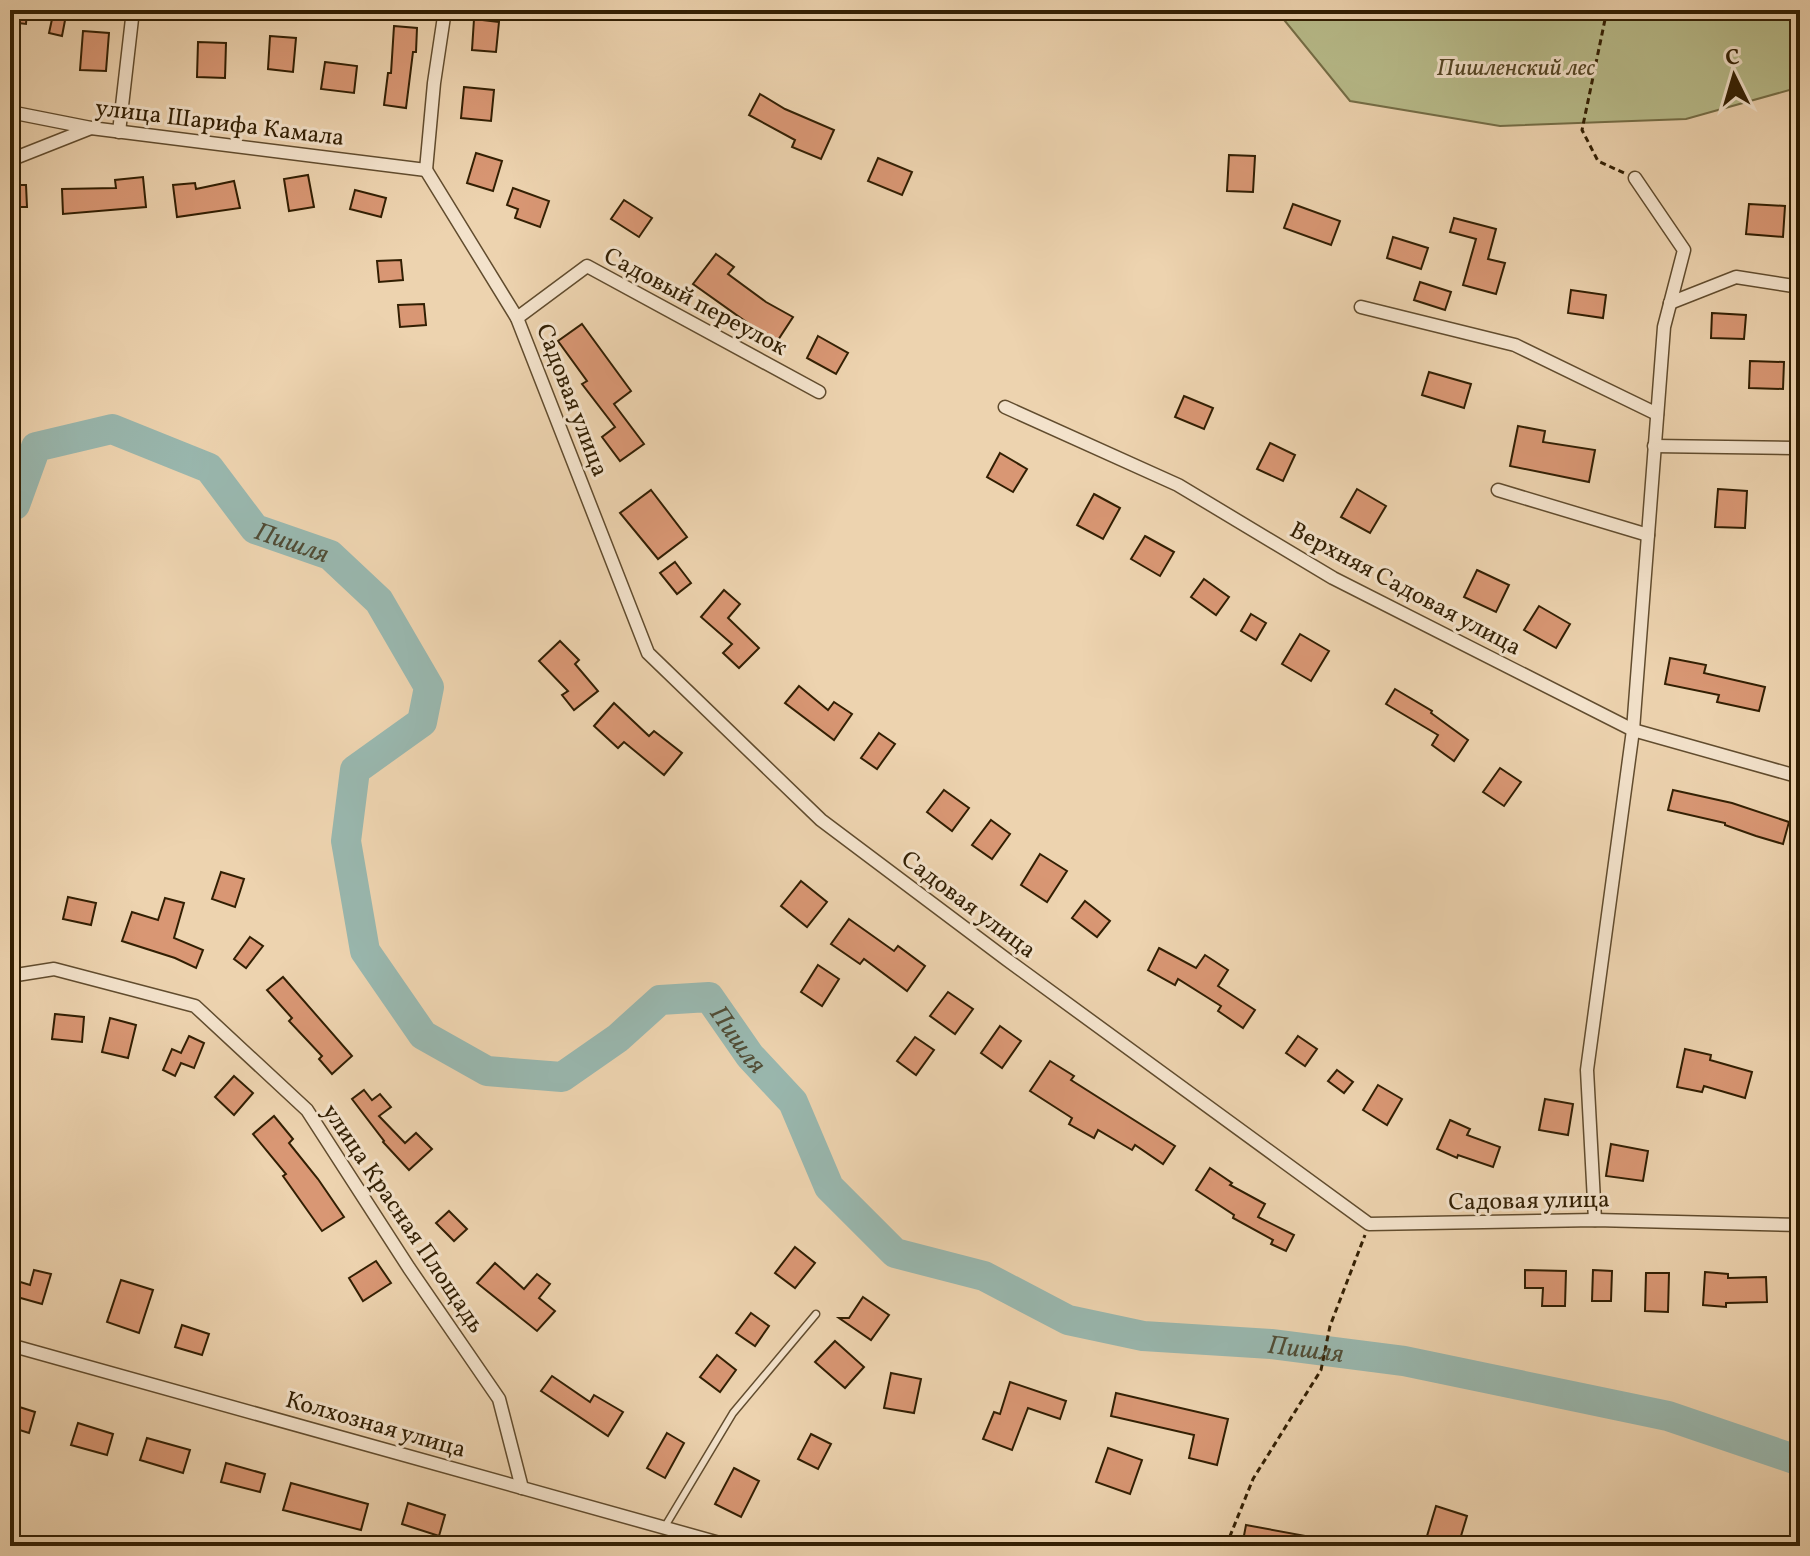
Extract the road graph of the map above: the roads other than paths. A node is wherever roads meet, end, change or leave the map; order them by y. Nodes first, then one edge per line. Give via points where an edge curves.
1 (133, 10) edge
2 (445, 10) edge
3 (10, 112) edge
4 (91, 128) junction
5 (119, 132) junction
6 (10, 160) edge
7 (426, 170) junction
8 (1635, 178) road end
9 (1800, 287) edge
10 (1670, 303) junction
11 (1361, 307) dead end
12 (517, 318) junction
13 (819, 392) dead end
14 (1005, 407) dead end
15 (1657, 414) junction
16 (1654, 446) junction
17 (1793, 448) dead end
18 (1498, 490) dead end
19 (1648, 535) junction
20 (1633, 730) junction
21 (1800, 777) edge
22 (10, 976) edge
23 (1595, 1220) junction
24 (1800, 1225) edge
25 (816, 1314) dead end
26 (10, 1345) edge
27 (522, 1488) junction
28 (664, 1528) junction
29 (730, 1546) edge

1 - 5 street
2 - 7 street
3 - 4 street, улица Шарифа Камала
4 - 5 street, улица Шарифа Камала
4 - 6 street
5 - 7 street, улица Шарифа Камала
7 - 12 street, Садовая улица
8 - 10 street via 1684,250
9 - 10 street via 1736,277
10 - 15 street
11 - 15 street via 1515,345
12 - 13 street, Садовый переулок via 587,266
12 - 23 street, Садовая улица via 648,653 821,820 1369,1224
14 - 20 street, Верхняя Садовая улица via 1178,485 1333,578
15 - 16 street
16 - 17 street
16 - 19 street
18 - 19 street
19 - 20 street
20 - 21 street, Верхняя Садовая улица
20 - 23 street via 1587,1070
22 - 27 street, улица Красная Площадь via 54,969 195,1006 307,1110 499,1399
23 - 24 street, Садовая улица
25 - 28 lane via 733,1413
26 - 27 street, Колхозная улица
27 - 28 street, Колхозная улица
28 - 29 street, Колхозная улица

